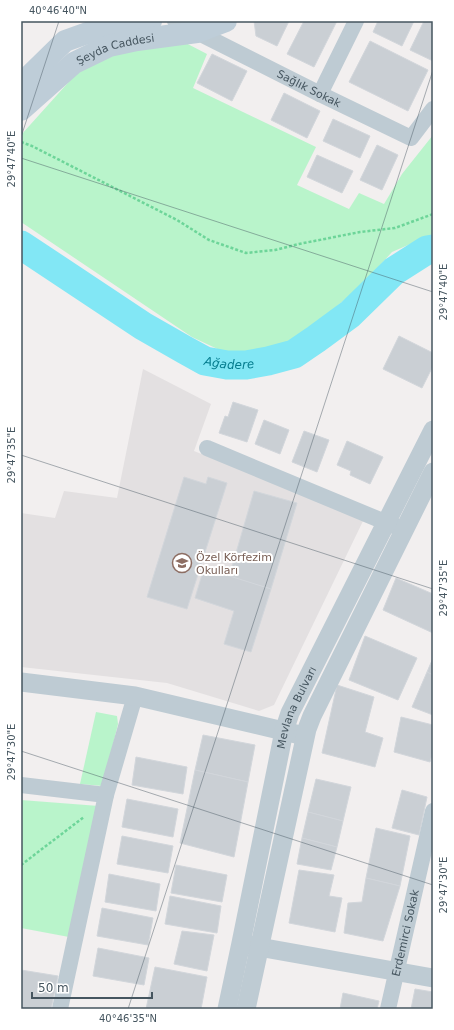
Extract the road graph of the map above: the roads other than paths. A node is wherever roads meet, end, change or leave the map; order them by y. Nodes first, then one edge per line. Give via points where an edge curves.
1 (151, 21) edge
2 (175, 21) edge
3 (226, 21) edge
4 (356, 21) edge
5 (197, 32) junction
6 (21, 84) edge
7 (320, 94) junction
8 (433, 109) edge
9 (21, 110) edge
10 (433, 430) edge
11 (207, 448) dead end
12 (433, 472) edge
13 (386, 523) junction
14 (404, 530) junction
15 (21, 682) edge
16 (135, 696) junction
17 (284, 732) junction
18 (305, 736) junction
19 (21, 785) edge
20 (106, 794) junction
21 (433, 811) edge
22 (241, 943) junction
23 (260, 947) junction
24 (396, 971) junction
25 (433, 978) edge
26 (60, 1009) edge
27 (226, 1009) edge
28 (246, 1009) edge
29 (388, 1009) edge

1 - 6 main road, Şeyda Caddesi via 104,27 65,41
2 - 5 street, Sağlık Sokak
3 - 5 main road, Şeyda Caddesi
4 - 7 street
5 - 7 street, Sağlık Sokak
5 - 9 main road, Şeyda Caddesi via 109,46 74,63
7 - 8 street, Sağlık Sokak via 411,138
10 - 13 street, Mevlana Bulvarı
11 - 13 street
12 - 14 street, Mevlana Bulvarı
13 - 14 street
13 - 17 street, Mevlana Bulvarı via 290,713
14 - 18 street, Mevlana Bulvarı via 312,716
15 - 16 street
16 - 17 street
16 - 20 street
17 - 18 street
17 - 22 street, Mevlana Bulvarı
18 - 23 street, Mevlana Bulvarı
19 - 20 street
20 - 26 street
21 - 24 street, Erdemirci Sokak
22 - 23 street
22 - 27 street, Mevlana Bulvarı
23 - 24 street
23 - 28 street, Mevlana Bulvarı
24 - 25 street
24 - 29 street, Erdemirci Sokak

